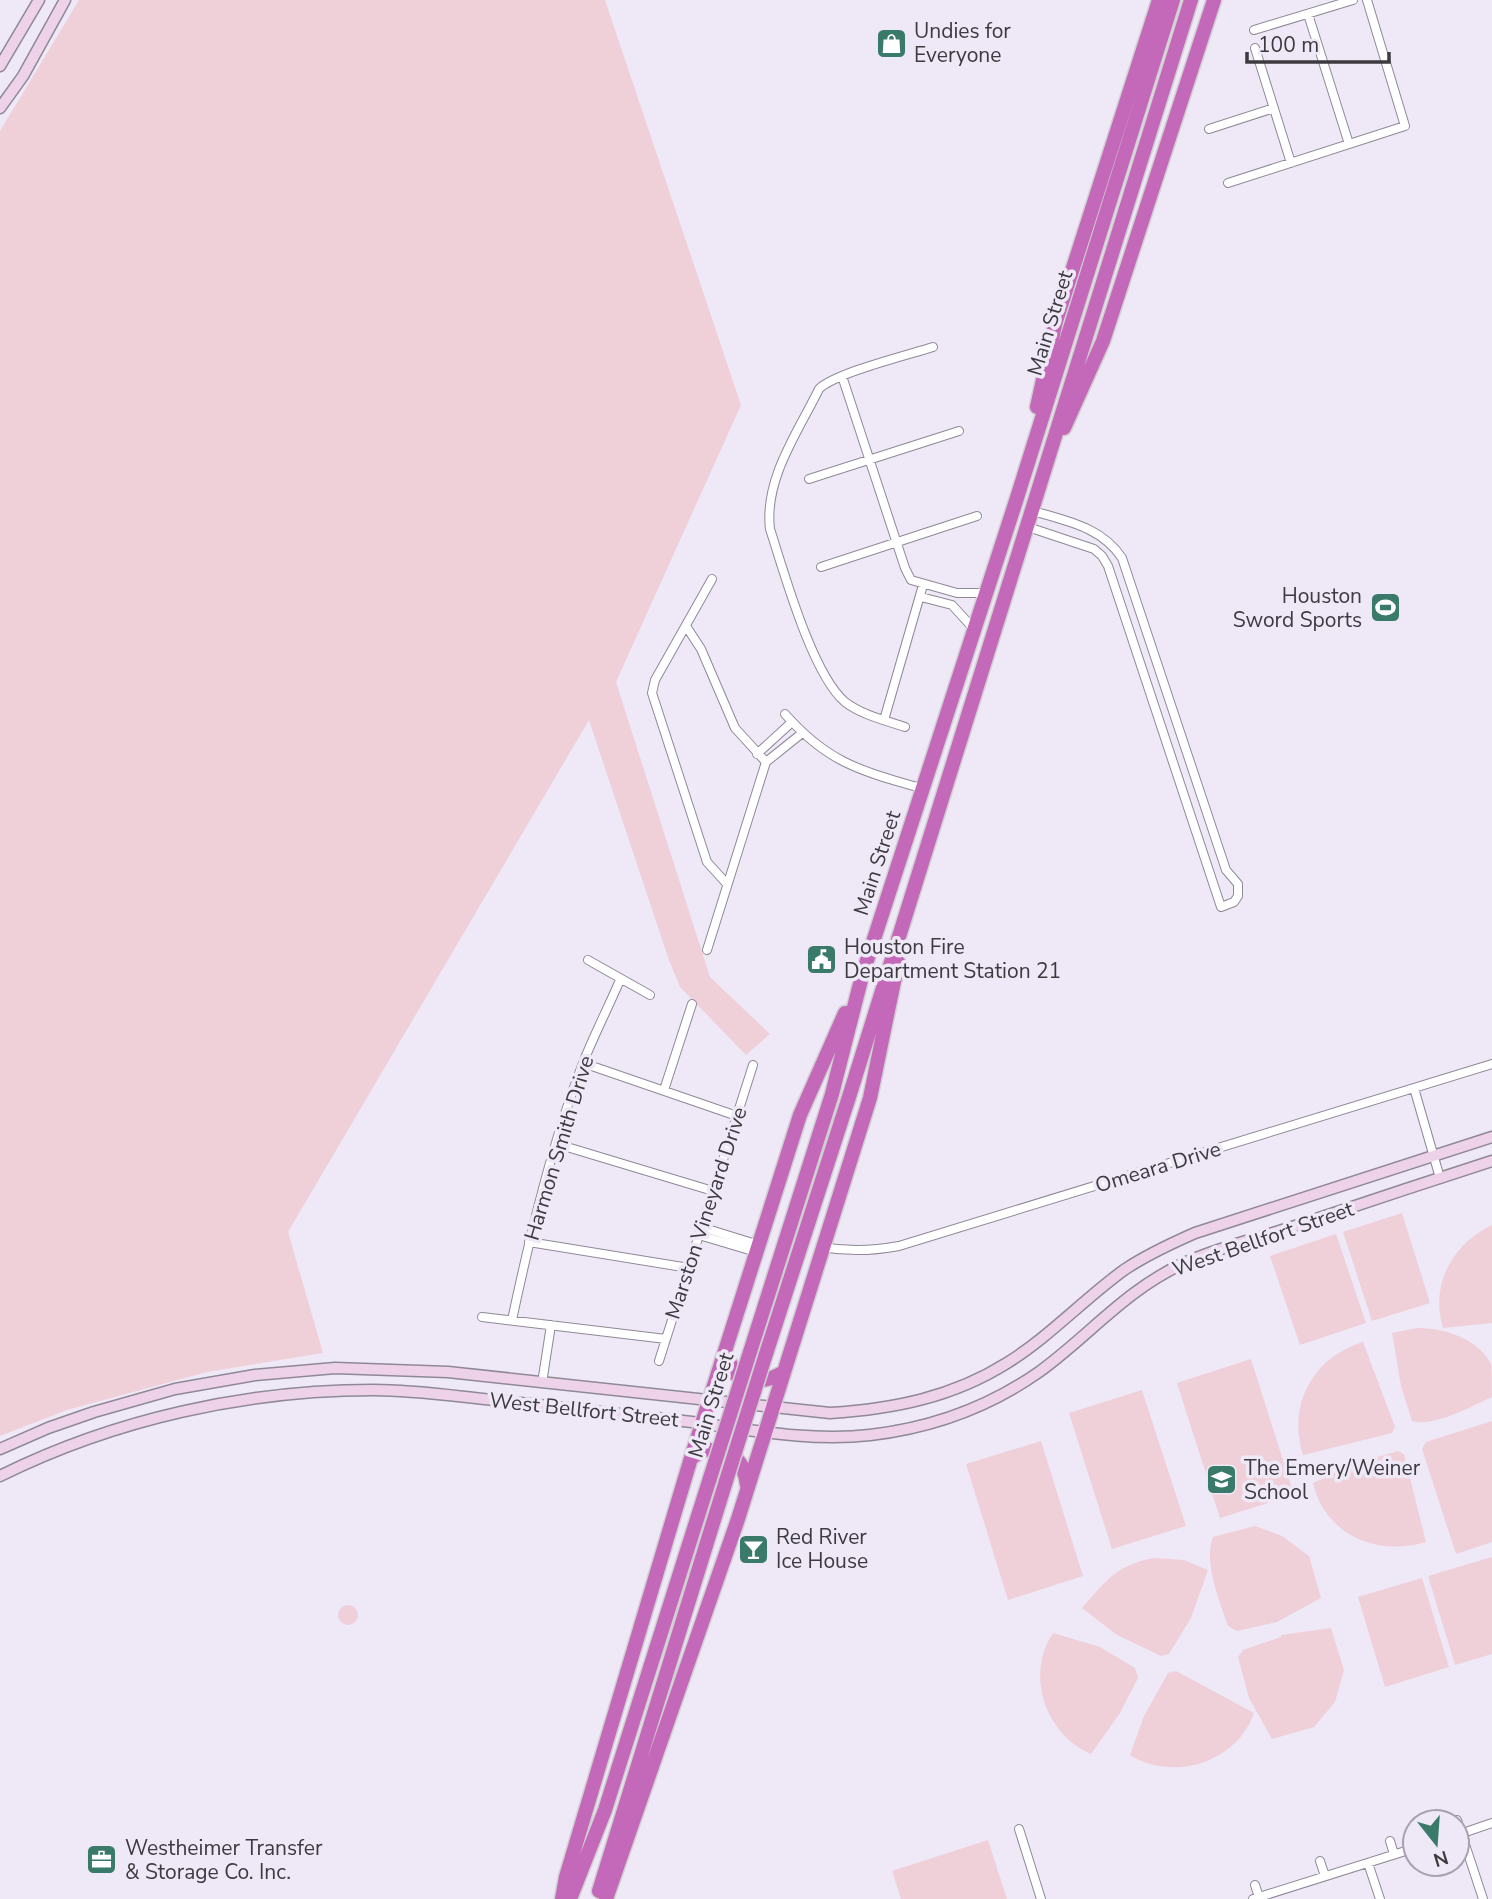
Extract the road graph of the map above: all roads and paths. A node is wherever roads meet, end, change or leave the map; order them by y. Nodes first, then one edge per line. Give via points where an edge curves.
1 (38, 0) edge
2 (65, 0) edge
3 (1159, 0) edge
4 (1173, 0) edge
5 (1191, 0) edge
6 (1214, 0) edge
7 (1353, 0) edge
8 (1367, 0) edge
9 (32, 13) junction
10 (1308, 14) junction
11 (52, 25) junction
12 (1254, 30) dead end
13 (1255, 48) dead end
14 (0, 66) edge
15 (0, 108) edge
16 (1274, 108) junction
17 (1209, 129) dead end
18 (1349, 144) junction
19 (1291, 163) junction
20 (1228, 183) dead end
21 (933, 347) dead end
22 (842, 376) junction
23 (959, 432) dead end
24 (869, 460) junction
25 (809, 479) dead end
26 (1037, 488) junction
27 (1016, 501) junction
28 (1030, 510) junction
29 (977, 516) dead end
30 (1025, 526) junction
31 (896, 542) junction
32 (821, 567) dead end
33 (712, 579) dead end
34 (923, 585) junction
35 (1132, 586) junction
36 (947, 590) junction
37 (1116, 591) junction
38 (986, 593) junction
39 (921, 597) junction
40 (945, 603) junction
41 (686, 626) junction
42 (974, 628) junction
43 (785, 714) dead end
44 (884, 720) junction
45 (792, 722) junction
46 (1177, 726) junction
47 (905, 727) dead end
48 (1162, 731) junction
49 (802, 733) junction
50 (757, 754) junction
51 (766, 762) junction
52 (924, 789) junction
53 (1218, 848) junction
54 (1203, 853) junction
55 (918, 871) junction
56 (727, 884) junction
57 (708, 950) dead end
58 (588, 960) dead end
59 (862, 976) junction
60 (620, 980) junction
61 (650, 995) dead end
62 (692, 1004) dead end
63 (583, 1063) junction
64 (1492, 1064) edge
65 (753, 1065) dead end
66 (1414, 1088) junction
67 (664, 1090) junction
68 (737, 1116) junction
69 (1492, 1137) edge
70 (557, 1144) junction
71 (1434, 1156) junction
72 (1492, 1161) edge
73 (1440, 1178) junction
74 (713, 1191) junction
75 (1209, 1228) junction
76 (700, 1231) junction
77 (528, 1242) junction
78 (822, 1247) junction
79 (758, 1248) junction
80 (1217, 1251) junction
81 (689, 1268) junction
82 (482, 1317) dead end
83 (512, 1320) junction
84 (1063, 1320) junction
85 (551, 1325) junction
86 (1079, 1338) junction
87 (666, 1339) junction
88 (725, 1352) junction
89 (659, 1361) dead end
90 (378, 1369) junction
91 (782, 1373) junction
92 (542, 1384) junction
93 (377, 1390) junction
94 (935, 1397) junction
95 (710, 1399) junction
96 (131, 1400) junction
97 (539, 1405) junction
98 (771, 1407) junction
99 (941, 1421) junction
100 (136, 1423) junction
101 (702, 1423) junction
102 (764, 1432) junction
103 (4, 1447) edge
104 (691, 1458) junction
105 (20, 1466) junction
106 (0, 1476) edge
107 (748, 1486) junction
108 (1492, 1824) edge
109 (1019, 1829) dead end
110 (1471, 1830) edge
111 (1390, 1841) dead end
112 (1401, 1852) edge
113 (1394, 1854) junction
114 (1320, 1861) dead end
115 (1368, 1863) junction
116 (1471, 1866) edge
117 (1325, 1876) junction
118 (1255, 1885) dead end
119 (1256, 1898) edge
120 (562, 1899) edge
121 (570, 1899) edge
122 (597, 1899) edge
123 (606, 1899) edge
124 (1041, 1899) edge
125 (1380, 1899) edge
126 (1483, 1899) edge

1 - 9 main road
2 - 11 main road
3 - 27 highway via 1056,321
4 - 27 highway, Main Street
5 - 26 highway, Main Street
6 - 26 highway via 1103,341
7 - 10 street
8 - 18 street via 1405,126
9 - 11 main road
9 - 14 main road
10 - 12 street
10 - 18 street
11 - 15 main road
13 - 16 street
16 - 17 street
16 - 19 street
18 - 19 street
19 - 20 street
21 - 22 street
22 - 24 street
22 - 44 street via 819,388 777,475 770,529 824,676 845,702
23 - 24 street
24 - 25 street
24 - 31 street
26 - 28 highway, Main Street
27 - 38 highway, Main Street
28 - 30 highway, Main Street
28 - 35 street via 1103,536 1122,558
29 - 31 street
30 - 37 street via 1094,550 1108,566
30 - 55 highway, Main Street
31 - 32 street
31 - 34 street via 911,580
33 - 41 street
34 - 36 street
34 - 39 street
35 - 37 street
35 - 46 street
36 - 38 street
36 - 40 street
37 - 48 street
38 - 42 highway, Main Street
39 - 40 street
39 - 44 street
40 - 42 street
41 - 50 street via 701,649 735,728
41 - 56 street via 652,693 707,862
42 - 52 highway, Main Street
43 - 45 street
44 - 47 street
45 - 49 street
45 - 50 street
46 - 48 street
46 - 53 street
48 - 54 street
49 - 51 street
49 - 52 street via 848,765
50 - 51 street
51 - 56 street
52 - 59 highway, Main Street
53 - 54 street
53 - 54 street via 1239,891 1234,902 1220,907
55 - 78 highway via 870,1098
55 - 122 highway, Main Street, bridge
56 - 57 street
58 - 60 street
59 - 79 highway via 800,1115
59 - 121 highway, Main Street, bridge via 832,1094 605,1810
60 - 61 street
60 - 63 street, Harmon Smith Drive
62 - 67 street
63 - 67 street
63 - 70 street, Harmon Smith Drive
64 - 66 street, Omeara Drive
65 - 68 street, Marston Vineyard Drive
66 - 71 street
66 - 78 street, Omeara Drive via 899,1246 844,1251
67 - 68 street
68 - 74 street, Marston Vineyard Drive
69 - 71 main road, West Bellfort Street
70 - 74 street
70 - 77 street, Harmon Smith Drive
71 - 73 street
71 - 75 main road, West Bellfort Street
72 - 73 main road, West Bellfort Street
73 - 80 main road, West Bellfort Street
74 - 76 street, Marston Vineyard Drive
75 - 80 main road
75 - 84 main road, West Bellfort Street via 1159,1248
76 - 79 street
76 - 81 street, Marston Vineyard Drive
77 - 81 street
77 - 83 street, Harmon Smith Drive
78 - 91 highway
79 - 88 highway
80 - 86 main road, West Bellfort Street via 1160,1276
81 - 87 street, Marston Vineyard Drive
82 - 83 street
83 - 85 street
84 - 86 main road
84 - 94 main road, West Bellfort Street via 1008,1363
85 - 87 street
85 - 92 street
86 - 99 main road, West Bellfort Street via 1006,1393
87 - 89 street, Marston Vineyard Drive
88 - 91 highway via 735,1374 762,1381
88 - 95 highway
90 - 92 main road, West Bellfort Street
90 - 93 main road
90 - 96 main road, West Bellfort Street via 255,1375
91 - 98 highway
92 - 95 main road, West Bellfort Street
92 - 97 main road
93 - 97 main road, West Bellfort Street
93 - 100 main road, West Bellfort Street via 285,1395
94 - 98 main road, West Bellfort Street via 866,1411 830,1413
94 - 99 main road
95 - 98 main road, West Bellfort Street
95 - 101 highway
96 - 100 main road
96 - 103 main road, West Bellfort Street
97 - 101 main road, West Bellfort Street
98 - 102 highway
99 - 102 main road, West Bellfort Street via 868,1436
100 - 105 main road, West Bellfort Street
101 - 102 main road, West Bellfort Street
101 - 104 highway
102 - 107 highway
103 - 105 main road
104 - 107 highway via 705,1450 726,1454 745,1469
104 - 120 highway
105 - 106 main road, West Bellfort Street
107 - 123 highway
108 - 110 street
109 - 124 street
111 - 113 street
112 - 113 street
113 - 115 street
114 - 117 street
115 - 117 street
115 - 125 street
116 - 126 street
117 - 119 street
118 - 119 street

